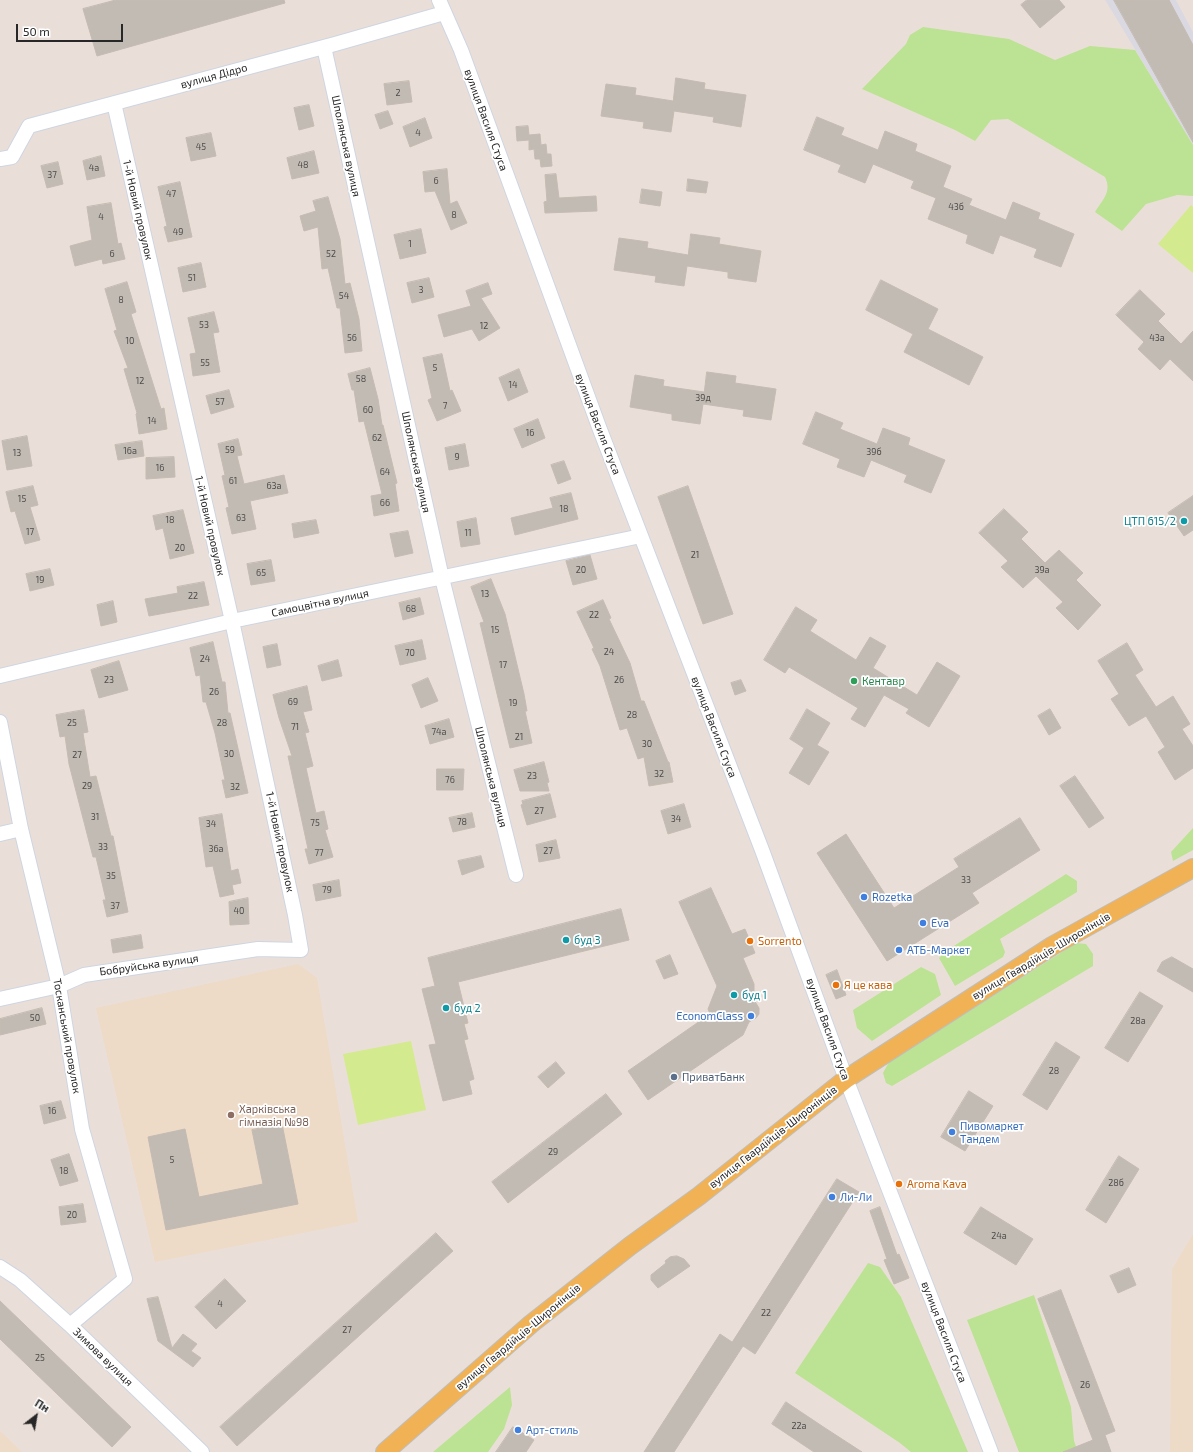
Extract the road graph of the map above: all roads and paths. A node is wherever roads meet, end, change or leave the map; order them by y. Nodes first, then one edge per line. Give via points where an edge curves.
1 (441, 6) edge
2 (324, 47) junction
3 (114, 103) junction
4 (0, 159) edge
5 (641, 536) junction
6 (442, 578) junction
7 (232, 621) junction
8 (0, 676) edge
9 (0, 722) edge
10 (21, 829) junction
11 (0, 834) edge
12 (1193, 868) edge
13 (516, 875) dead end
14 (301, 950) joint
15 (59, 986) junction
16 (0, 999) edge
17 (846, 1079) junction
18 (0, 1267) edge
19 (70, 1325) junction
20 (202, 1452) edge
21 (385, 1452) edge
22 (991, 1452) edge

1 - 2 street, вулиця Дідро
1 - 5 street, вулиця Василя Стуса via 461,50 524,226
2 - 3 street, вулиця Дідро
2 - 6 street, Шполянська вулиця
3 - 4 street, вулиця Дідро via 29,126 12,157
3 - 7 street, 1-й Новий провулок
5 - 6 street, Самоцвітна вулиця
5 - 17 street, вулиця Василя Стуса via 762,850
6 - 7 street, Самоцвітна вулиця
6 - 13 street, Шполянська вулиця
7 - 8 street, Самоцвітна вулиця
7 - 14 street, 1-й Новий провулок
9 - 10 street, Тосканський провулок
10 - 11 street
10 - 15 street, Тосканський провулок
12 - 17 main road, вулиця Гвардійців-Широнінців via 1052,946
14 - 15 street, Бобруйська вулиця via 258,949 100,972 84,975
15 - 16 street, Бобруйська вулиця
15 - 19 street, Тосканський провулок via 82,1129 125,1279
17 - 21 main road, вулиця Гвардійців-Широнінців via 699,1196 630,1246 531,1324
17 - 22 street, вулиця Василя Стуса
18 - 19 street, Зимова вулиця via 20,1280
19 - 20 street, Зимова вулиця

